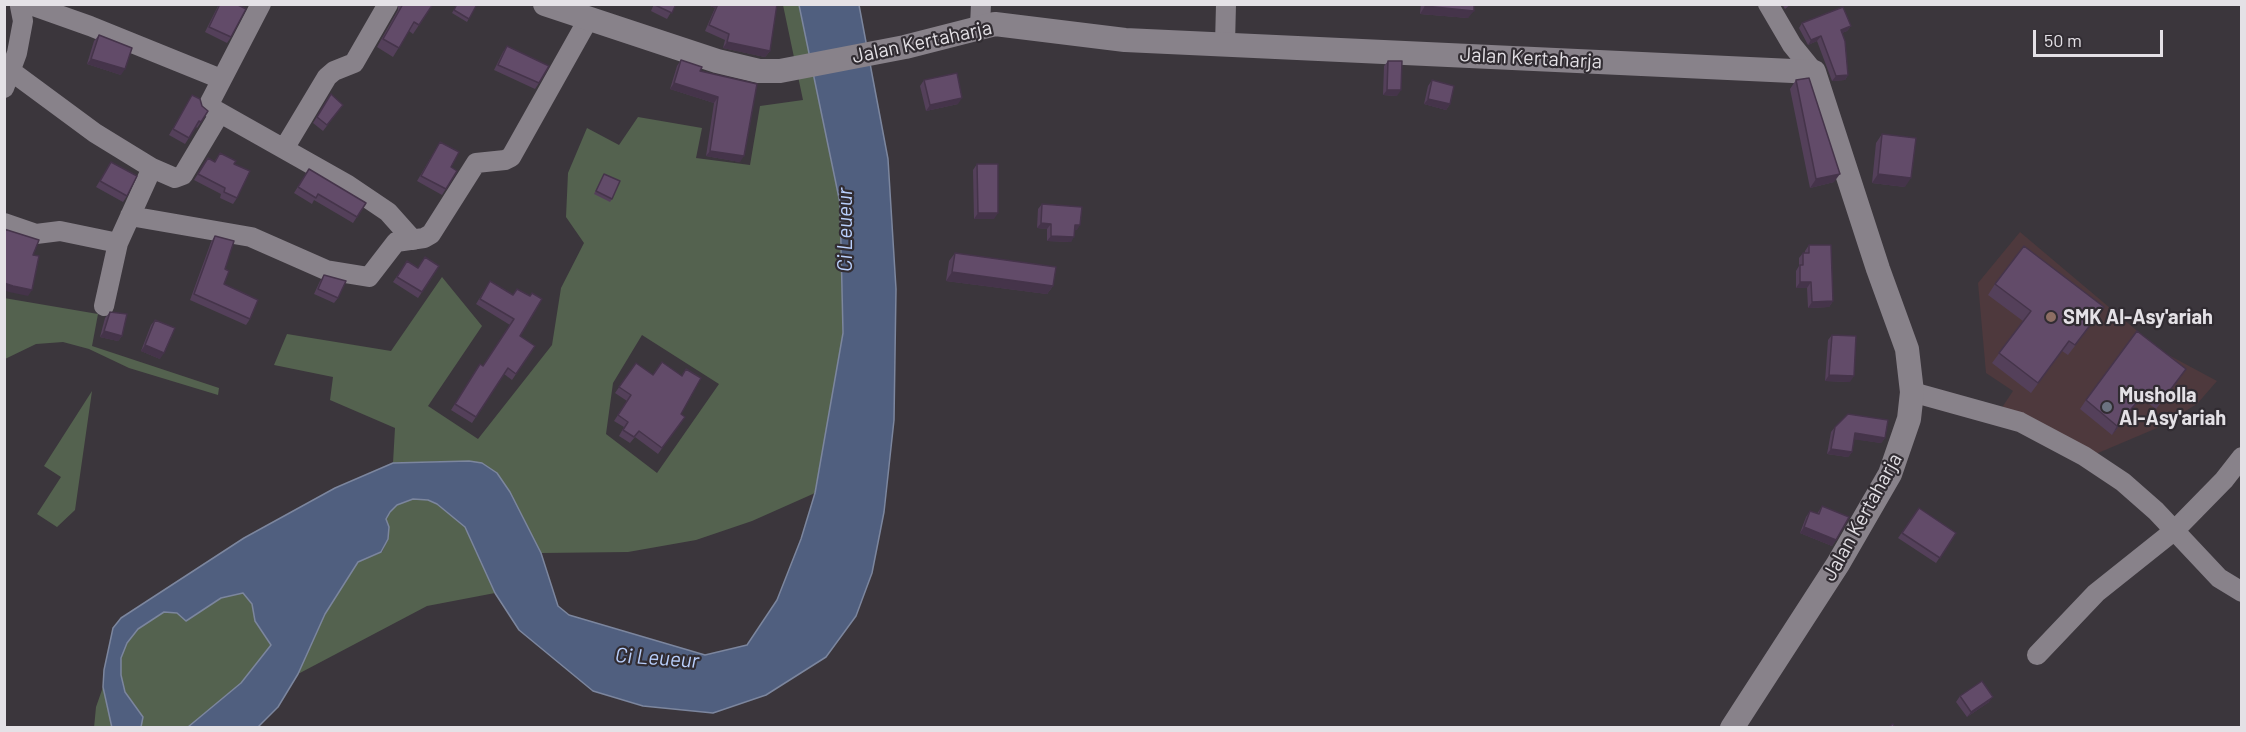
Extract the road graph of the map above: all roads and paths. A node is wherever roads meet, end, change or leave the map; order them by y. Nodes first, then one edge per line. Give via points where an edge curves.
1 (261, 4) edge
2 (388, 4) edge
3 (545, 4) edge
4 (1226, 4) edge
5 (1768, 4) edge
6 (19, 6) edge
7 (980, 15) edge
8 (589, 18) junction
9 (1225, 44) junction
10 (1814, 72) junction
11 (221, 79) junction
12 (8, 80) edge
13 (220, 113) junction
14 (285, 147) junction
15 (152, 168) junction
16 (130, 216) junction
17 (4, 224) edge
18 (413, 240) junction
19 (118, 243) junction
20 (104, 306) dead end
21 (1912, 392) junction
22 (2241, 457) edge
23 (2175, 530) junction
24 (2241, 592) edge
25 (2037, 655) dead end
26 (1732, 728) edge

1 - 11 street
2 - 14 street via 354,63 327,77
3 - 8 street, Jalan Kertaharja
4 - 9 street
5 - 10 street via 1792,45
6 - 11 street via 90,26
6 - 12 street via 22,21
7 - 8 street, Jalan Kertaharja via 905,47 780,71 736,67
7 - 9 street, Jalan Kertaharja via 995,24 1125,40
8 - 18 street via 511,157 476,163 434,231
9 - 10 street, Jalan Kertaharja
10 - 21 street, Jalan Kertaharja via 1907,350
11 - 13 street via 208,103
12 - 15 street
13 - 14 street
13 - 15 street via 181,177
14 - 18 street via 384,209
15 - 16 street
16 - 18 street via 251,237 326,270 363,277 372,275 396,242
16 - 19 street
17 - 19 street via 36,234 60,231
19 - 20 street
21 - 23 street via 2020,422 2048,435 2123,482
21 - 26 street, Jalan Kertaharja via 1909,419 1890,474 1832,573
22 - 23 street
23 - 24 street via 2219,578
23 - 25 street via 2096,593

